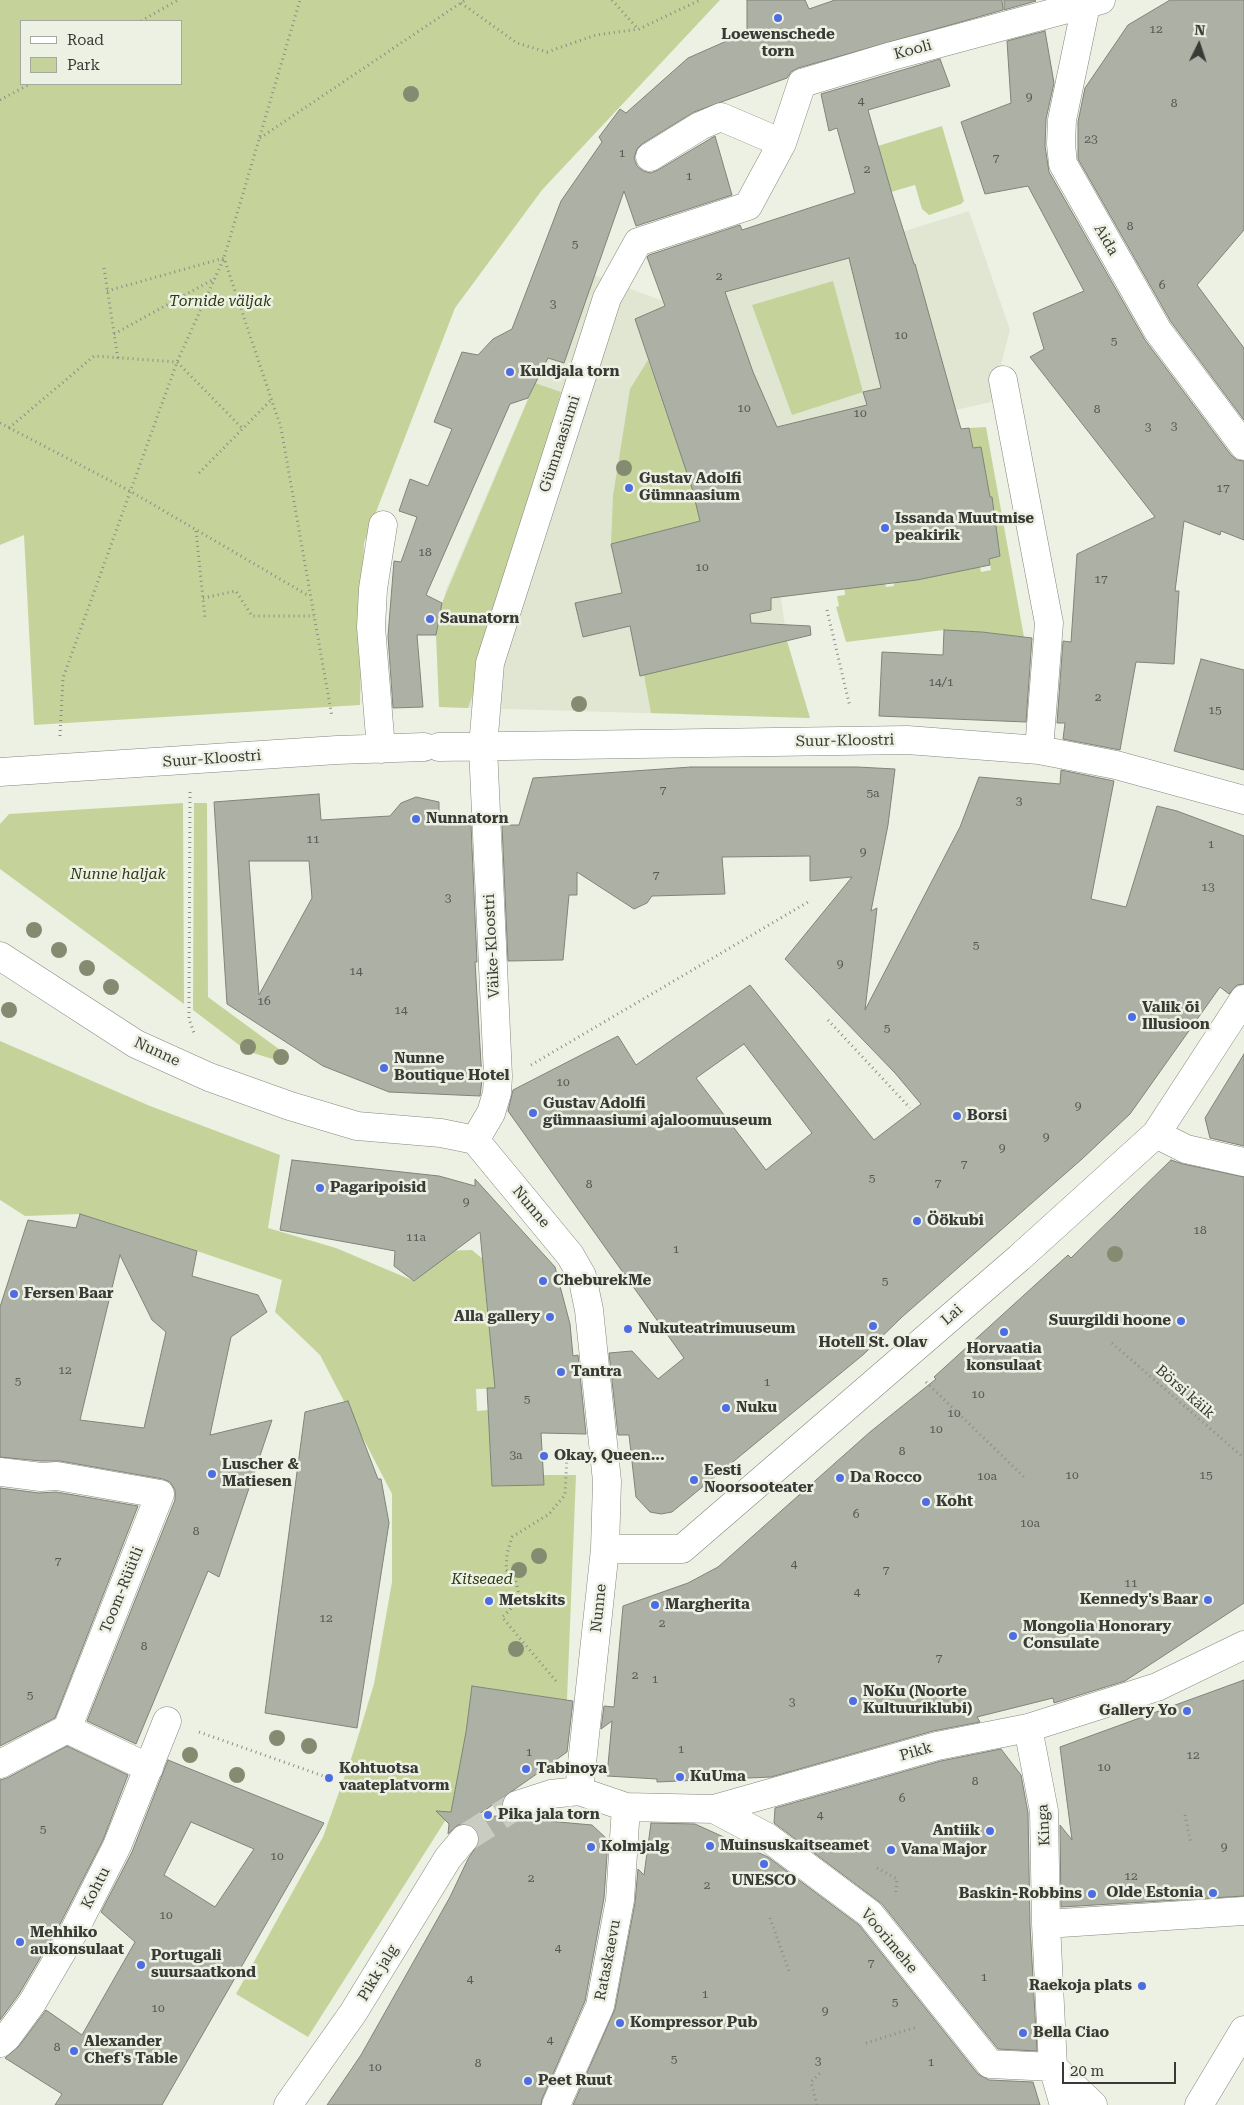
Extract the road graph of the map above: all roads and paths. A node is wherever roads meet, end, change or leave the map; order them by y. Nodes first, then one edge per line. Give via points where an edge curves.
1 (178, 0) edge
2 (300, 0) edge
3 (464, 0) edge
4 (612, 0) edge
5 (700, 0) edge
6 (1093, 2) edge
7 (460, 3) junction
8 (143, 20) edge
9 (639, 29) junction
10 (28, 85) edge
11 (0, 100) edge
12 (259, 138) junction
13 (782, 143) junction
14 (650, 157) dead end
15 (224, 258) junction
16 (104, 268) dead end
17 (215, 279) junction
18 (107, 291) junction
19 (114, 334) junction
20 (118, 359) junction
21 (176, 362) junction
22 (1003, 380) dead end
23 (272, 399) junction
24 (0, 422) edge
25 (9, 428) junction
26 (243, 429) junction
27 (1244, 446) edge
28 (199, 473) dead end
29 (130, 491) junction
30 (383, 526) dead end
31 (196, 530) junction
32 (310, 596) junction
33 (203, 598) junction
34 (827, 610) dead end
35 (314, 616) junction
36 (205, 618) dead end
37 (858, 741) junction
38 (483, 747) junction
39 (381, 749) junction
40 (337, 750) junction
41 (1039, 750) junction
42 (191, 760) junction
43 (50, 770) junction
44 (0, 772) edge
45 (1244, 800) edge
46 (808, 902) dead end
47 (0, 956) edge
48 (1244, 999) edge
49 (828, 1020) dead end
50 (498, 1076) junction
51 (209, 1077) junction
52 (910, 1108) dead end
53 (1156, 1134) junction
54 (475, 1140) junction
55 (1244, 1162) edge
56 (1112, 1343) dead end
57 (904, 1358) junction
58 (1244, 1458) edge
59 (0, 1472) edge
60 (567, 1477) dead end
61 (1024, 1477) dead end
62 (606, 1549) junction
63 (1244, 1645) edge
64 (560, 1685) dead end
65 (167, 1720) joint
66 (1028, 1728) junction
67 (67, 1730) junction
68 (0, 1764) edge
69 (149, 1768) junction
70 (329, 1778) dead end
71 (579, 1792) junction
72 (517, 1805) tunnel mouth
73 (626, 1807) junction
74 (714, 1809) junction
75 (1185, 1815) dead end
76 (464, 1839) tunnel mouth
77 (1191, 1844) dead end
78 (877, 1868) dead end
79 (896, 1897) dead end
80 (1244, 1911) edge
81 (770, 1918) dead end
82 (1046, 1924) junction
83 (790, 1974) dead end
84 (951, 2017) junction
85 (1244, 2030) edge
86 (0, 2043) edge
87 (866, 2043) dead end
88 (1053, 2067) junction
89 (820, 2073) dead end
90 (288, 2105) edge
91 (556, 2105) edge
92 (817, 2105) edge
93 (1064, 2105) edge
94 (1093, 2105) edge
95 (1199, 2105) edge

1 - 8 path
2 - 12 path
3 - 7 path
4 - 9 path
5 - 9 path
6 - 13 street, Kooli via 892,56 802,84
6 - 27 street, Aida via 1062,120 1060,144 1063,164 1158,331
7 - 9 path via 517,43 547,52 596,35
7 - 12 path
10 - 11 path
12 - 15 path
13 - 14 street via 721,117
13 - 38 street, Gümnaasiumi via 748,206 638,242 607,298 490,663
15 - 17 path
15 - 18 path
15 - 23 path
16 - 18 path
17 - 19 path
17 - 21 path
18 - 19 path
19 - 20 path
20 - 21 path
20 - 25 path via 94,356
21 - 26 path
21 - 29 path
22 - 41 street via 1049,623
23 - 26 path
23 - 32 path via 281,428
24 - 25 path
25 - 29 path
26 - 28 path
29 - 31 path
29 - 43 path via 63,678 60,734
30 - 39 street via 373,589 371,628
31 - 32 path
31 - 33 path
32 - 35 path
33 - 35 path via 236,591 252,616
33 - 36 path
34 - 37 path
35 - 40 path
37 - 38 street, Suur-Kloostri
37 - 41 street, Suur-Kloostri via 907,740
38 - 39 street, Suur-Kloostri
38 - 50 street, Väike-Kloostri
39 - 40 street, Suur-Kloostri
40 - 42 street, Suur-Kloostri
41 - 45 street, Suur-Kloostri via 1116,765
42 - 43 street, Suur-Kloostri
42 - 51 path via 189,1019
43 - 44 street, Suur-Kloostri
46 - 50 path via 517,1073
47 - 51 street, Nunne via 136,1044
48 - 53 street, Lai
49 - 52 path
50 - 54 street, Väike-Kloostri via 491,1113
51 - 54 street, Nunne via 357,1126 441,1133
53 - 55 street via 1186,1149
53 - 57 street, Lai
54 - 62 street, Nunne via 570,1255 582,1276 589,1310 607,1481
56 - 58 path, Börsi käik
57 - 61 path
57 - 62 street, Lai via 682,1549
59 - 67 street, Toom-Rüütli via 57,1476 160,1494
60 - 64 path via 565,1496 549,1514 512,1537 506,1570 515,1578 519,1594 502,1618
62 - 71 street, Nunne
63 - 66 street, Pikk via 1157,1687
65 - 69 street, Kohtu
65 - 70 path
66 - 74 street, Pikk via 937,1746
66 - 82 street, Kinga via 1044,1811
67 - 68 street
67 - 69 street
69 - 86 street, Kohtu via 117,1846 73,1933 32,2003
71 - 72 street via 551,1794
71 - 73 street, Pikk
73 - 74 street, Pikk
73 - 91 street, Rataskaevu via 620,1900 600,2006
74 - 84 street, Voorimehe via 768,1837 870,1914
75 - 77 path
76 - 90 street, Pikk jalg via 448,1858 353,2013
78 - 79 path via 897,1880
80 - 82 street
81 - 83 path
82 - 88 street
84 - 87 path
84 - 88 street, Voorimehe via 990,2064
85 - 95 street
88 - 93 street
88 - 94 street
89 - 92 path via 811,2082

